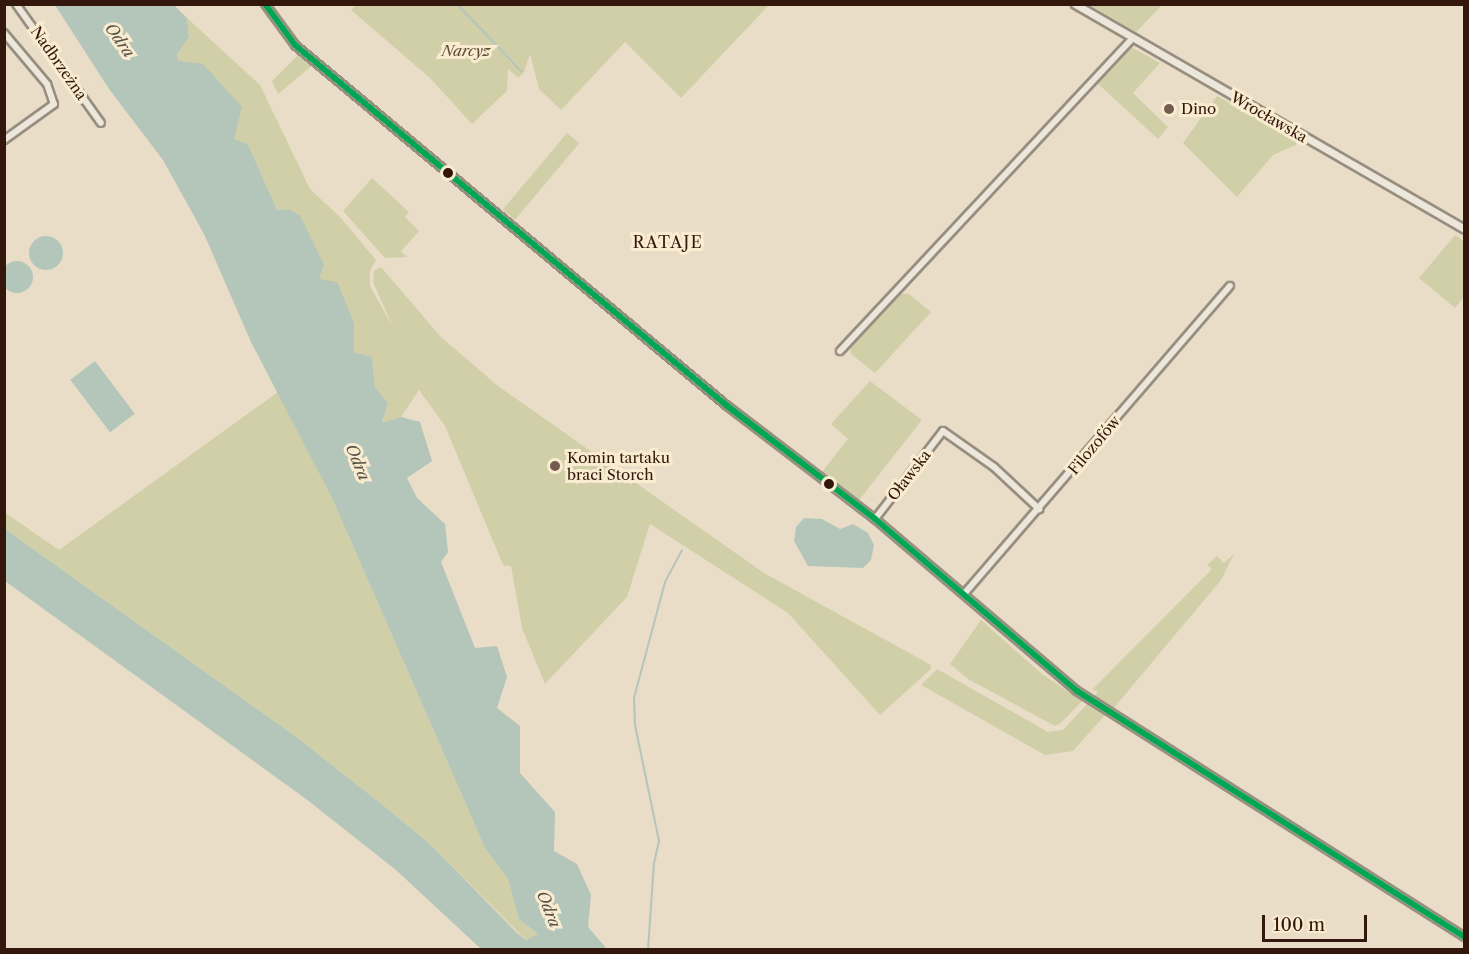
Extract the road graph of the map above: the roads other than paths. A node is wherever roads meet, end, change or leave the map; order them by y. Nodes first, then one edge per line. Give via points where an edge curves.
1 (16, 4) edge
2 (265, 4) edge
3 (1075, 4) edge
4 (4, 33) edge
5 (1133, 38) junction
6 (101, 123) dead end
7 (4, 140) edge
8 (1464, 229) edge
9 (1230, 286) dead end
10 (840, 351) dead end
11 (1039, 509) junction
12 (874, 519) junction
13 (964, 594) junction
14 (1464, 937) edge

1 - 6 street, Nadbrzeżna
2 - 12 street via 295,45 726,405
3 - 5 street, Wrocławska
4 - 7 street via 47,84 54,104
5 - 8 street, Wrocławska
5 - 10 street
9 - 11 street, Filozofów
11 - 12 street, Oławska via 994,467 943,431
11 - 13 street, Filozofów
12 - 13 street
13 - 14 street via 1077,691

